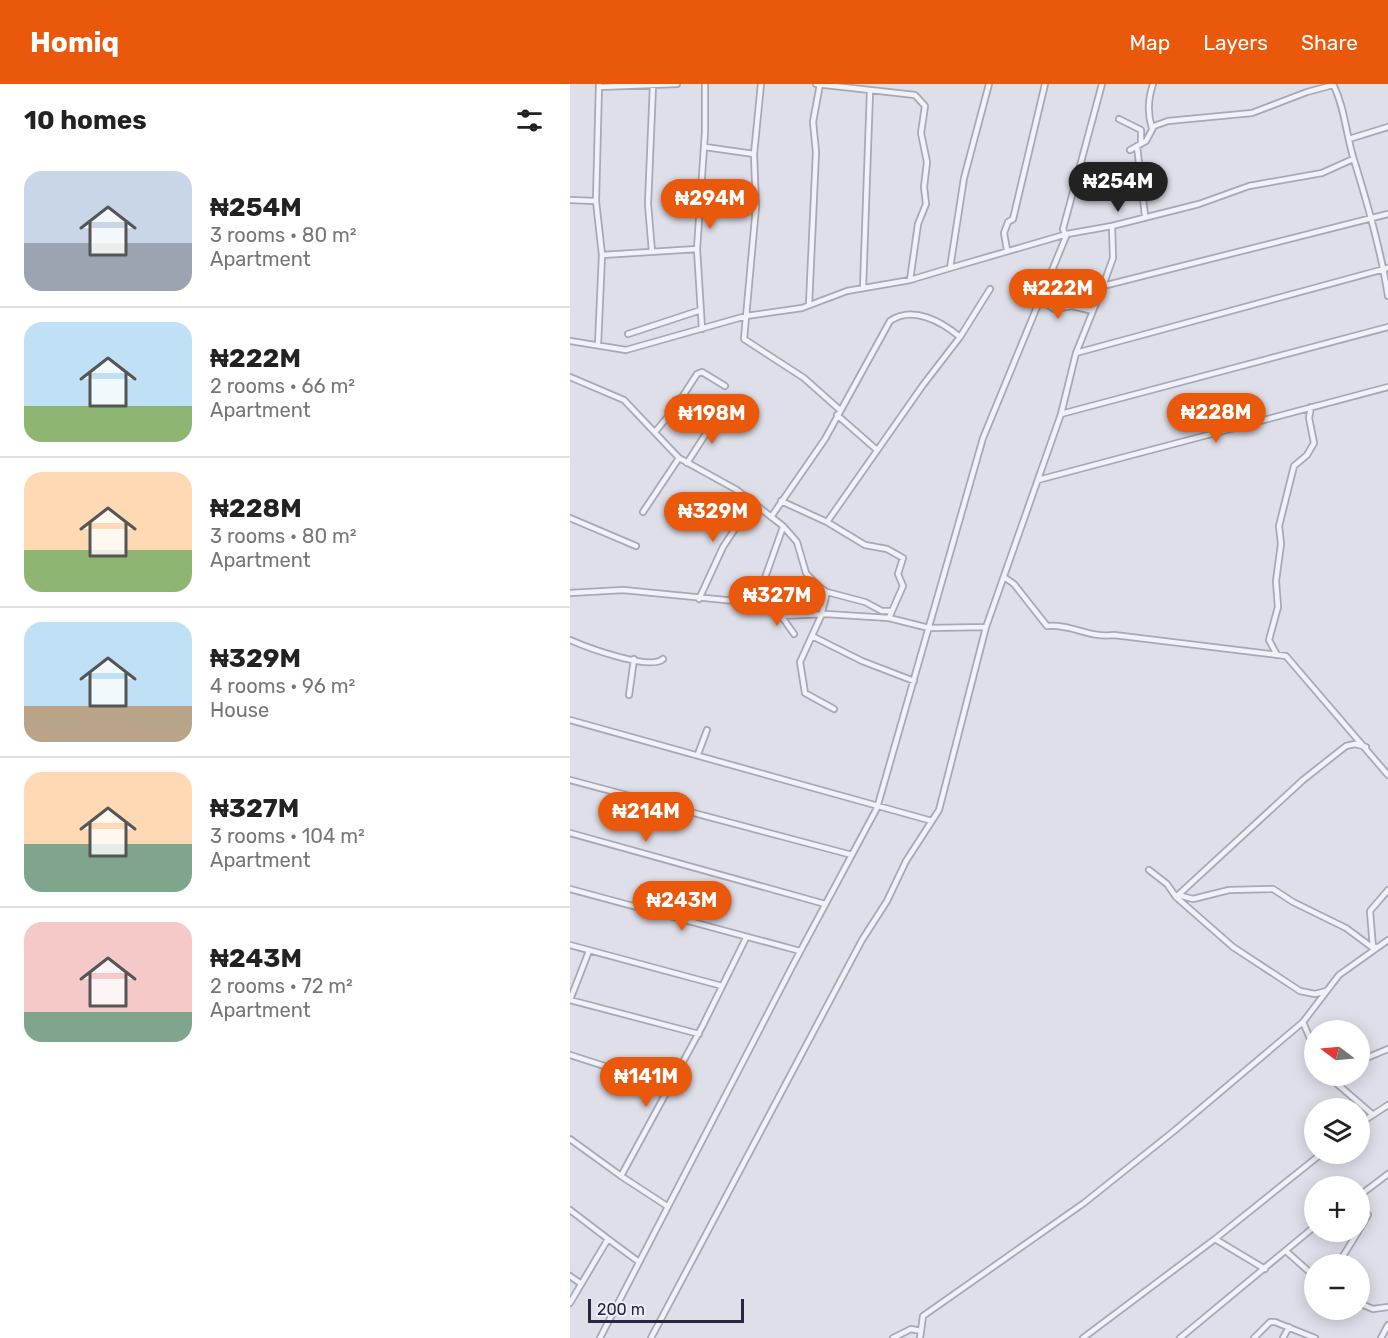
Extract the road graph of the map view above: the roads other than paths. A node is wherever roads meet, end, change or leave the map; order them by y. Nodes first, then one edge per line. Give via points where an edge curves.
1 (677, 84) edge
2 (705, 84) edge
3 (761, 84) edge
4 (818, 84) edge
5 (989, 84) edge
6 (1045, 84) edge
7 (1102, 84) edge
8 (1153, 84) edge
9 (599, 85) edge
10 (653, 85) edge
11 (1333, 85) edge
12 (870, 91) junction
13 (1119, 119) dead end
14 (1150, 121) junction
15 (1388, 127) edge
16 (1152, 129) junction
17 (1141, 130) junction
18 (1349, 139) junction
19 (1139, 145) junction
20 (705, 147) junction
21 (1130, 150) dead end
22 (754, 154) junction
23 (1353, 159) junction
24 (570, 200) edge
25 (596, 201) junction
26 (1388, 214) edge
27 (1145, 216) junction
28 (1372, 218) junction
29 (1112, 226) junction
30 (1066, 234) junction
31 (697, 249) junction
32 (1007, 250) junction
33 (652, 252) junction
34 (602, 255) junction
35 (950, 268) junction
36 (1386, 269) edge
37 (910, 280) junction
38 (1103, 285) junction
39 (863, 288) junction
40 (990, 289) dead end
41 (1388, 296) edge
42 (1039, 299) junction
43 (809, 305) junction
44 (701, 310) junction
45 (1093, 311) junction
46 (746, 316) junction
47 (1388, 327) edge
48 (702, 328) junction
49 (628, 334) dead end
50 (960, 338) junction
51 (570, 341) edge
52 (598, 345) junction
53 (1076, 353) junction
54 (570, 377) edge
55 (725, 386) dead end
56 (1388, 387) edge
57 (1311, 407) junction
58 (838, 412) junction
59 (1061, 414) junction
60 (718, 416) dead end
61 (655, 432) junction
62 (877, 450) junction
63 (679, 459) junction
64 (687, 463) junction
65 (1038, 480) junction
66 (781, 501) junction
67 (752, 503) junction
68 (643, 512) dead end
69 (771, 517) junction
70 (570, 518) edge
71 (827, 522) junction
72 (783, 526) junction
73 (636, 546) dead end
74 (1004, 577) junction
75 (827, 592) junction
76 (570, 593) edge
77 (699, 599) junction
78 (756, 603) junction
79 (892, 611) junction
80 (779, 616) junction
81 (821, 616) junction
82 (889, 618) junction
83 (986, 627) junction
84 (929, 628) junction
85 (794, 634) dead end
86 (812, 636) junction
87 (570, 640) edge
88 (1277, 655) junction
89 (634, 659) junction
90 (663, 659) dead end
91 (914, 681) junction
92 (629, 694) dead end
93 (834, 709) dead end
94 (570, 720) edge
95 (707, 730) dead end
96 (1366, 747) junction
97 (698, 754) junction
98 (1388, 775) edge
99 (570, 780) edge
100 (878, 807) junction
101 (932, 821) junction
102 (570, 833) edge
103 (852, 855) junction
104 (1149, 870) dead end
105 (570, 889) edge
106 (1388, 890) edge
107 (1177, 896) junction
108 (825, 904) junction
109 (746, 938) junction
110 (1386, 941) edge
111 (570, 945) edge
112 (1373, 948) junction
113 (589, 951) junction
114 (800, 951) junction
115 (1339, 975) junction
116 (722, 986) junction
117 (570, 1000) edge
118 (1303, 1022) joint
119 (699, 1034) junction
120 (1388, 1049) edge
121 (570, 1055) edge
122 (1370, 1056) edge
123 (672, 1083) junction
124 (1340, 1086) edge
125 (1388, 1105) edge
126 (1372, 1114) joint
127 (570, 1139) edge
128 (1309, 1164) edge
129 (1388, 1174) edge
130 (621, 1176) junction
131 (1370, 1188) edge
132 (668, 1206) junction
133 (570, 1210) edge
134 (1304, 1236) edge
135 (608, 1239) junction
136 (1215, 1239) junction
137 (1287, 1252) junction
138 (639, 1262) junction
139 (1304, 1267) edge
140 (1265, 1269) junction
141 (570, 1276) edge
142 (580, 1283) junction
143 (570, 1303) edge
144 (1370, 1308) edge
145 (1388, 1308) edge
146 (1388, 1325) edge
147 (1289, 1327) junction
148 (921, 1331) junction
149 (600, 1338) edge
150 (651, 1338) edge
151 (893, 1338) edge
152 (920, 1338) edge
153 (1083, 1338) edge
154 (1180, 1338) edge
155 (1254, 1338) edge
156 (1283, 1338) edge
157 (1315, 1338) edge
158 (1381, 1338) edge

1 - 10 street
2 - 20 street
3 - 22 street
4 - 12 street
4 - 43 street via 813,122 815,180
5 - 35 street via 964,178
6 - 32 street via 1013,219 1004,233
7 - 30 street via 1063,229
8 - 14 street via 1149,96
9 - 10 street
9 - 25 street
10 - 33 street via 648,204
11 - 16 street via 1252,113 1168,121
11 - 18 street
12 - 37 street via 915,95 925,106 921,133 927,162 926,204 918,224
12 - 39 street
13 - 17 street
14 - 16 street
14 - 17 street
15 - 18 street
16 - 19 street
17 - 19 street
18 - 23 street
19 - 21 street
19 - 27 street
20 - 22 street
20 - 31 street
22 - 46 street via 756,207
23 - 27 street via 1322,173 1249,186 1199,204
23 - 28 street
24 - 25 street
25 - 34 street
26 - 28 street
27 - 29 street
28 - 36 street
28 - 38 street
29 - 30 street
29 - 38 street via 1113,258
30 - 32 street
30 - 42 street
31 - 33 street
31 - 44 street
32 - 35 street
33 - 34 street
34 - 52 street
35 - 37 street
36 - 41 street
36 - 53 street
37 - 39 street
38 - 45 street
39 - 43 street
40 - 50 street
42 - 45 street via 1054,309 1072,306
42 - 84 street via 983,438
43 - 46 street
44 - 48 street
44 - 49 street
45 - 53 street
46 - 48 street
46 - 58 street via 744,339 804,378
47 - 59 street
48 - 52 street via 626,350
50 - 58 street via 941,321 910,314 892,319
50 - 62 street
51 - 52 street
53 - 59 street
54 - 61 street via 624,400
55 - 61 street via 702,372 697,374
56 - 57 street
57 - 65 street
57 - 88 street via 1314,443 1294,466 1279,526 1278,607 1269,640
58 - 62 street
58 - 66 street via 825,439
59 - 65 street
60 - 64 street
61 - 63 street
62 - 71 street
63 - 64 street
63 - 68 street
64 - 67 street via 721,479
65 - 74 street
66 - 69 street
66 - 71 street
67 - 69 street
67 - 77 street via 723,547
69 - 72 street
70 - 73 street
71 - 79 street via 865,545 887,549 903,558 898,574 903,586
72 - 75 street via 799,546 809,577
72 - 78 street
74 - 83 street
74 - 88 street via 1047,626 1063,625 1099,637 1114,635
75 - 79 street
75 - 81 street
76 - 77 street via 623,590
77 - 78 street
78 - 80 street
79 - 82 street
80 - 81 street
80 - 85 street
81 - 82 street
81 - 86 street
82 - 84 street
83 - 84 street
83 - 101 street via 939,810
84 - 91 street
86 - 91 street
86 - 93 street via 800,662 804,690
87 - 89 street via 609,656
88 - 96 street via 1291,658 1298,671
89 - 90 street via 654,663
89 - 92 street
91 - 100 street
94 - 97 street
95 - 97 street
96 - 98 street
96 - 107 street via 1346,746 1303,780
97 - 100 street
99 - 103 street
100 - 101 street
100 - 103 street
101 - 150 street via 862,940
102 - 108 street
103 - 108 street
104 - 107 street
105 - 109 street
106 - 112 street via 1370,911
107 - 112 street via 1193,899 1229,890 1273,889 1346,928
107 - 115 street via 1233,947 1300,991 1325,992
108 - 114 street
109 - 114 street
109 - 116 street
110 - 112 street
110 - 115 street
111 - 113 street
113 - 116 street
113 - 117 street
114 - 132 street
115 - 118 street
116 - 119 street
117 - 119 street
118 - 148 street via 1084,1203 923,1316
119 - 123 street
120 - 122 street
121 - 123 street
123 - 130 street
124 - 126 street
125 - 126 street
127 - 130 street
128 - 136 street
129 - 131 street
130 - 132 street
132 - 138 street
133 - 135 street
134 - 137 street
135 - 138 street
135 - 142 street
136 - 140 street
136 - 153 street
137 - 139 street
137 - 140 street
138 - 149 street
140 - 154 street
141 - 142 street
142 - 143 street
144 - 145 street
146 - 158 street
147 - 155 street via 1270,1322
147 - 156 street
147 - 157 street
148 - 151 street via 911,1329
148 - 152 street

